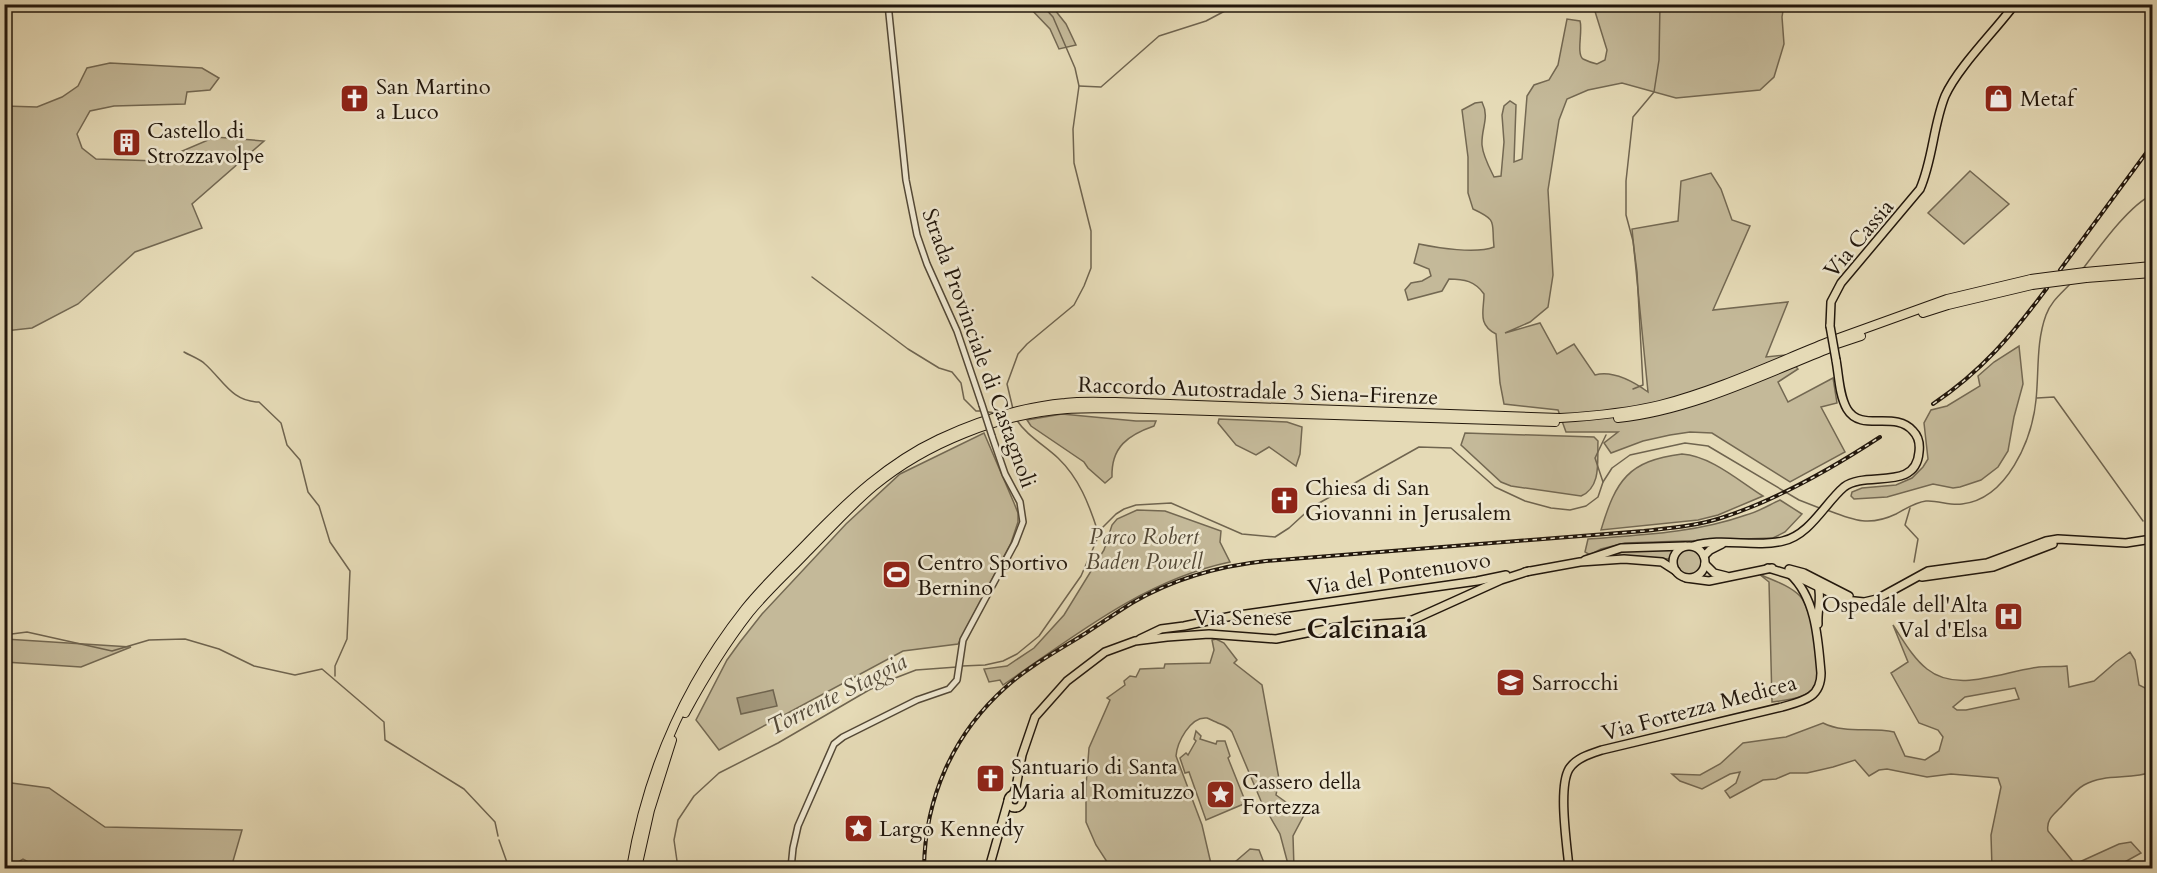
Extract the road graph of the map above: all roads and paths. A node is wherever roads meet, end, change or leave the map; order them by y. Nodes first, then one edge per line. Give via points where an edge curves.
1 (888, 4) edge
2 (2015, 4) edge
3 (2152, 266) edge
4 (2152, 273) edge
5 (2085, 275) junction
6 (996, 420) junction
7 (2152, 539) edge
8 (2082, 541) junction
9 (1723, 543) junction
10 (1689, 546) junction
11 (1705, 560) junction
12 (1580, 562) junction
13 (1528, 571) junction
14 (1676, 571) junction
15 (1794, 573) junction
16 (1729, 576) junction
17 (1686, 578) junction
18 (1483, 579) junction
19 (1908, 582) junction
20 (1819, 587) junction
21 (1479, 590) junction
22 (1832, 594) junction
23 (1885, 594) junction
24 (1821, 602) junction
25 (1164, 629) junction
26 (1165, 637) junction
27 (1135, 641) junction
28 (1821, 683) junction
29 (1017, 796) junction
30 (1008, 801) junction
31 (1012, 808) junction
32 (1002, 820) junction
33 (631, 868) edge
34 (637, 868) edge
35 (791, 868) edge
36 (988, 868) edge
37 (1569, 868) edge

1 - 35 street, Strada Provinciale di Castagnoli, bridge via 906,180 915,226 957,331 1005,474 1019,500 1023,522 965,637 959,674 952,687 917,700 834,744 798,826
2 - 9 main road, Via Cassia, bridge via 1948,91 1920,189 1838,288 1830,305 1830,326 1848,411 1860,420 1896,421 1909,426 1920,449 1915,464 1903,476 1849,484 1793,538
3 - 5 highway, Raccordo Autostradale 3 Siena-Firenze
4 - 5 highway, Raccordo Autostradale 3 Siena-Firenze
5 - 6 highway, Raccordo Autostradale 3 Siena-Firenze, bridge via 1947,299 1696,394 1627,412 1560,417 1115,402 1065,403
6 - 33 highway, Raccordo Autostradale 3 Siena-Firenze via 938,440 871,481 746,608 696,681 667,740 639,828
6 - 34 highway, Raccordo Autostradale 3 Siena-Firenze via 940,445 875,485 750,612 700,685 672,741
7 - 8 main road via 2129,543
8 - 19 main road via 2044,546 1995,566 1932,574
8 - 19 main road via 2042,542 1994,562 1930,570
9 - 10 main road, Via Cassia
9 - 11 main road via 1710,550
10 - 11 main road via 1702,552
10 - 12 main road, Via Cassia via 1621,548
10 - 14 main road via 1680,548 1674,556
11 - 16 main road via 1714,573
11 - 17 main road via 1701,574
12 - 13 main road, Via Cassia
12 - 14 main road, Via Cassia via 1659,561
13 - 18 main road, Via del Pontenuovo
13 - 21 main road, Via Senese
14 - 17 main road, Via Cassia
15 - 16 main road via 1768,568
15 - 20 main road
15 - 23 main road via 1851,597
15 - 28 main road, Via Fortezza Medicea via 1810,604
16 - 17 main road via 1705,581
18 - 21 main road via 1486,584
18 - 25 main road, Via del Pontenuovo
19 - 23 main road
20 - 22 main road
20 - 24 main road
21 - 26 main road, Via Senese via 1405,623 1344,626 1269,639 1209,634
22 - 23 main road via 1856,602 1875,600
22 - 24 main road
24 - 28 main road
25 - 26 main road via 1161,634
25 - 27 main road, Via del Pontenuovo
26 - 27 main road, Via Senese
27 - 29 main road, Via Senese via 1091,661 1044,705 1030,728 1020,763
28 - 37 main road, Via Fortezza Medicea via 1813,695 1799,702 1579,759 1569,769 1564,787
29 - 30 main road
29 - 31 main road via 1021,806
30 - 31 main road
30 - 32 main road
31 - 32 main road
32 - 36 main road

